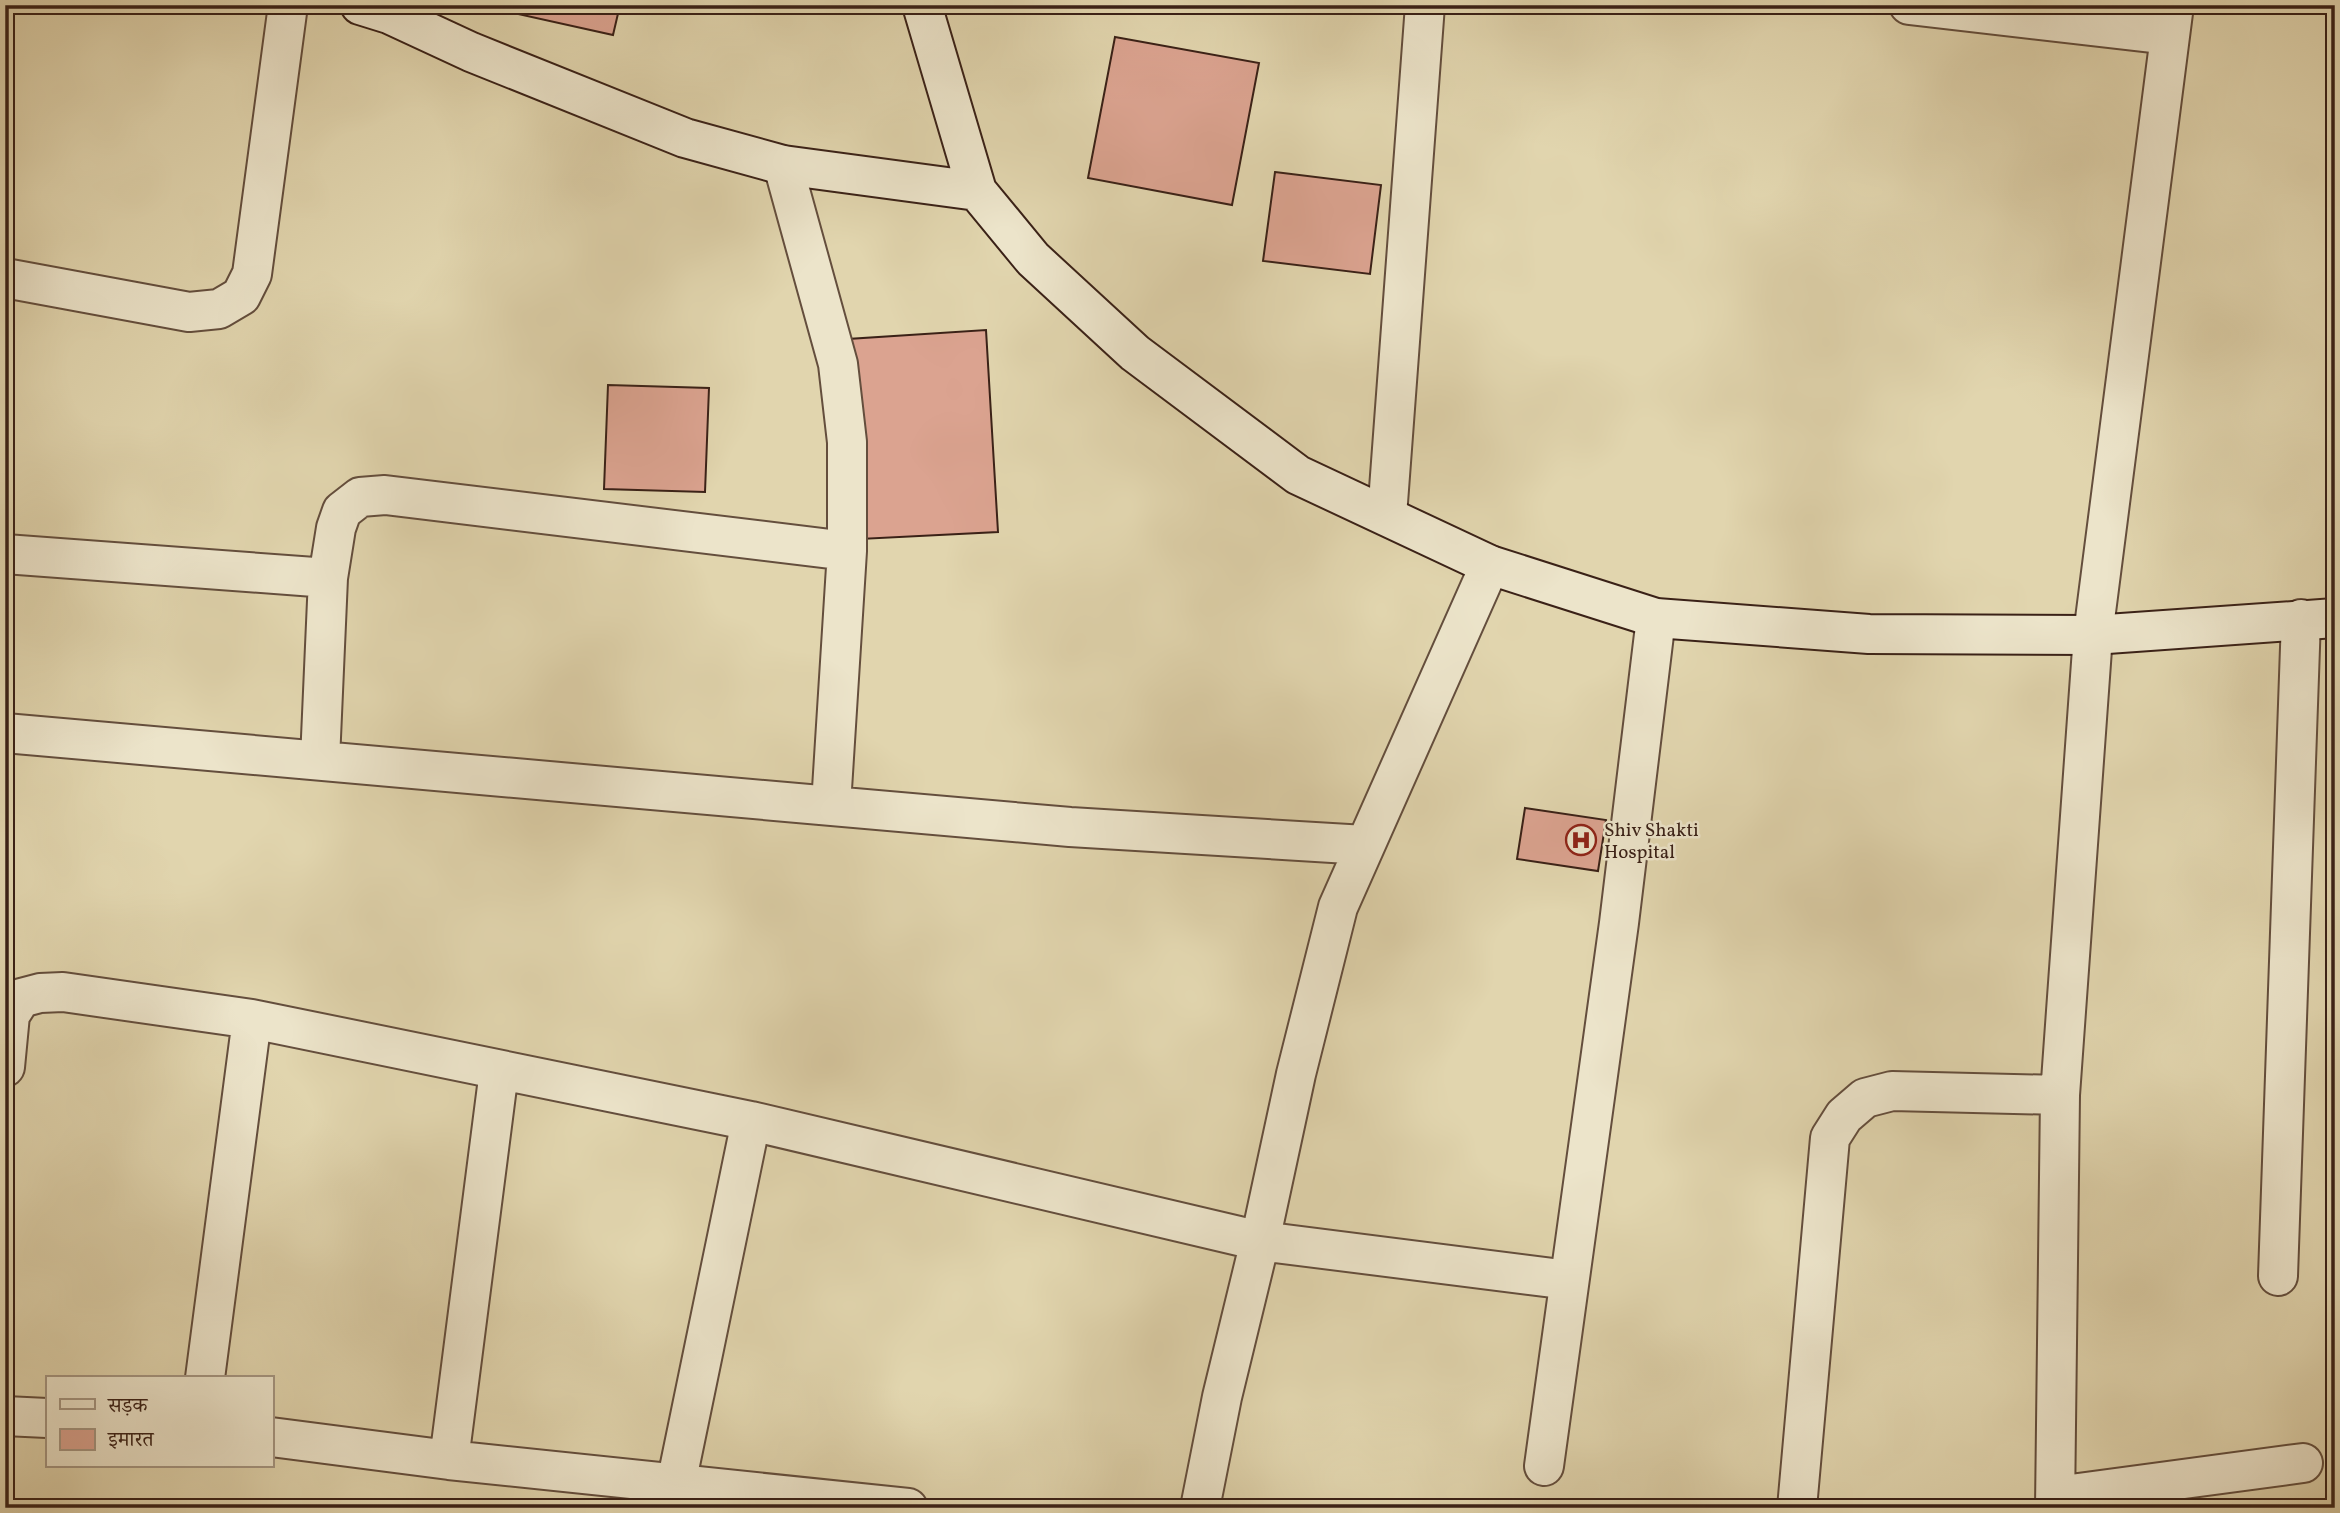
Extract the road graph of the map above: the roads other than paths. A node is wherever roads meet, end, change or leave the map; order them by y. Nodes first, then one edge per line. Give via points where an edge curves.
1 (288, 5) edge
2 (360, 5) edge
3 (922, 5) edge
4 (1425, 5) edge
5 (1917, 6) edge
6 (2172, 20) edge
7 (783, 166) junction
8 (977, 191) junction
9 (5, 278) edge
10 (1387, 516) junction
11 (847, 551) junction
12 (5, 554) edge
13 (1490, 565) junction
14 (328, 578) junction
15 (1656, 618) junction
16 (2318, 619) edge
17 (2093, 635) junction
18 (5, 733) edge
19 (320, 760) junction
20 (831, 805) junction
21 (1365, 845) junction
22 (252, 1019) junction
23 (5, 1067) edge
24 (499, 1071) junction
25 (2060, 1094) junction
26 (751, 1121) junction
27 (1260, 1241) junction
28 (2278, 1276) dead end
29 (1569, 1280) junction
30 (205, 1376) edge
31 (5, 1416) edge
32 (46, 1418) edge
33 (273, 1437) edge
34 (449, 1460) junction
35 (2304, 1463) dead end
36 (1544, 1466) dead end
37 (695, 1493) edge
38 (2055, 1502) edge
39 (908, 1508) edge
40 (1200, 1508) edge
41 (1797, 1508) edge

1 - 9 street via 252,274 241,296 219,309 189,312
2 - 7 street via 685,138
3 - 8 street
4 - 10 street
5 - 6 street
6 - 17 street
7 - 8 street
7 - 11 street via 838,364 848,442
8 - 10 street via 1033,258 1135,353 1298,475
10 - 13 street
11 - 14 street via 385,495 360,497 342,512
11 - 20 street
12 - 14 street
13 - 15 street
13 - 21 street
14 - 19 street
15 - 17 street via 1869,634
15 - 29 street
16 - 17 street
16 - 28 street
17 - 25 street
18 - 19 street
19 - 20 street
20 - 21 street via 1070,827
21 - 27 street via 1331,932
22 - 23 street via 63,992 40,993 21,998 10,1015
22 - 24 street
22 - 30 street
24 - 26 street
24 - 34 street
25 - 38 street
25 - 41 street via 1892,1091 1865,1098 1844,1116 1830,1138
26 - 27 street
26 - 37 street
27 - 29 street
27 - 40 street
29 - 36 street
31 - 32 street
33 - 34 street
34 - 37 street
35 - 38 street
37 - 39 street

